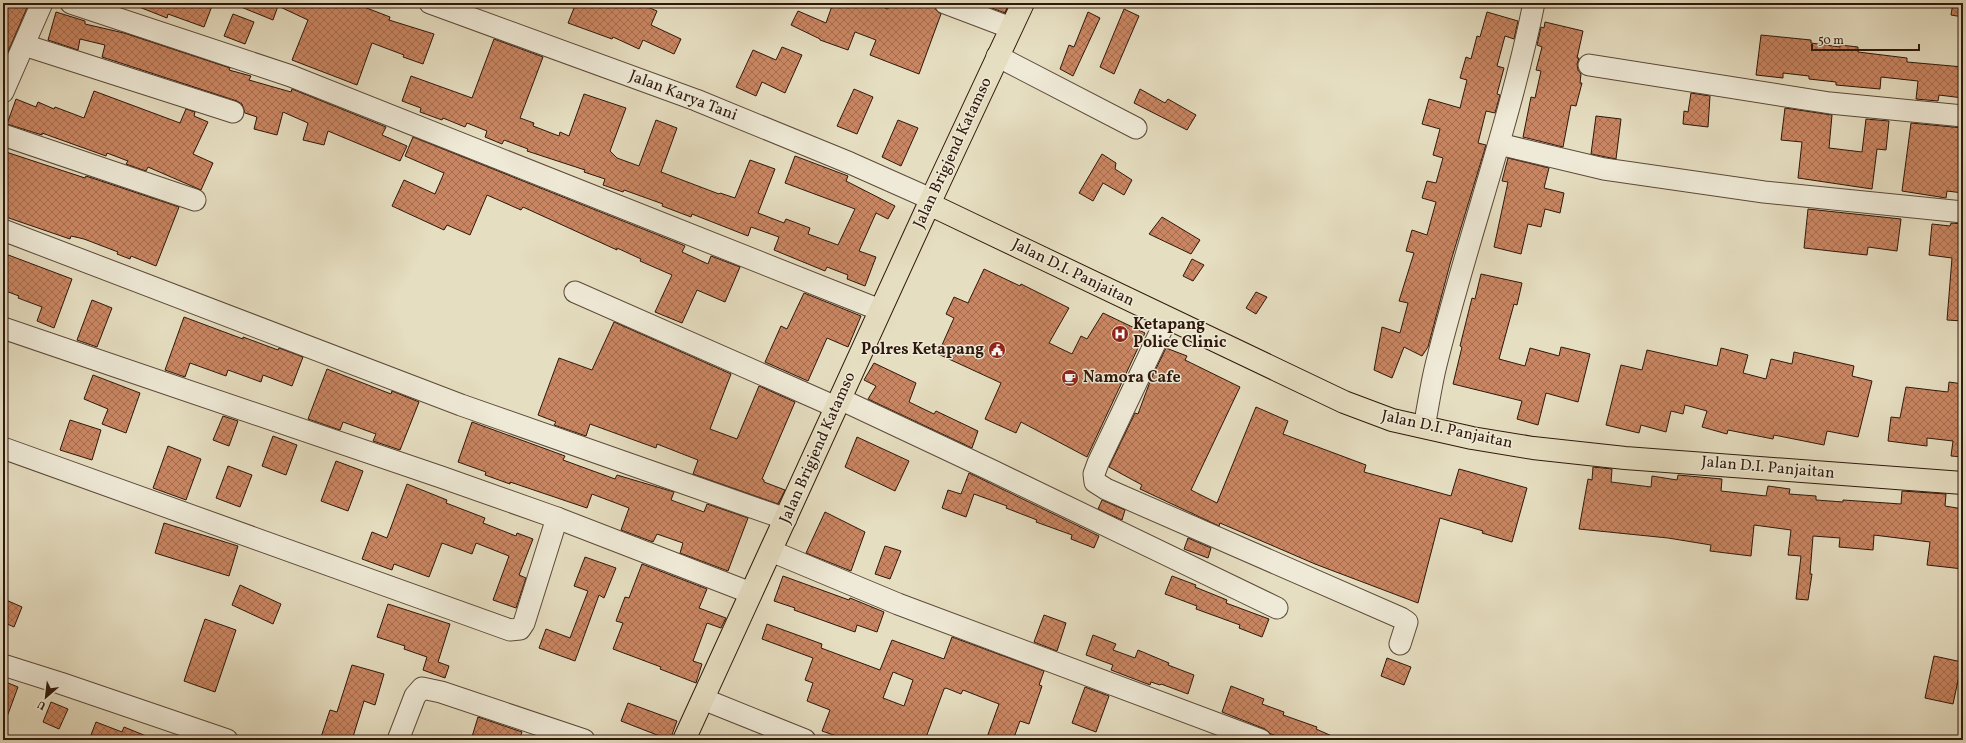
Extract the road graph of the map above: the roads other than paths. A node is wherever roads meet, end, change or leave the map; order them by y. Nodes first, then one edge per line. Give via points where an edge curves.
1 (42, 3) edge
2 (72, 3) edge
3 (430, 3) edge
4 (945, 3) edge
5 (1023, 3) edge
6 (1534, 3) edge
7 (1012, 28) junction
8 (24, 45) junction
9 (998, 56) junction
10 (1589, 65) dead end
11 (5, 84) edge
12 (233, 112) dead end
13 (1963, 116) edge
14 (1136, 128) dead end
15 (3, 135) edge
16 (1499, 144) junction
17 (195, 200) dead end
18 (930, 202) junction
19 (1963, 212) edge
20 (3, 230) edge
21 (575, 292) dead end
22 (880, 310) junction
23 (1167, 318) junction
24 (3, 328) edge
25 (838, 403) junction
26 (1424, 427) junction
27 (3, 448) edge
28 (1963, 483) edge
29 (557, 518) junction
30 (786, 520) junction
31 (771, 551) junction
32 (751, 593) junction
33 (1277, 608) dead end
34 (1400, 644) dead end
35 (3, 666) edge
36 (703, 699) junction
37 (227, 740) edge
38 (398, 740) edge
39 (584, 740) edge
40 (684, 740) edge
41 (805, 740) edge
42 (1261, 740) edge

1 - 8 street
2 - 22 street via 291,76
3 - 18 street, Jalan Karya Tani via 703,102 850,163
4 - 7 street
5 - 7 main road, Jalan Brigjend Katamso
6 - 16 street
7 - 9 main road, Jalan Brigjend Katamso
8 - 11 street
8 - 12 street
9 - 14 street
9 - 18 main road, Jalan Brigjend Katamso
10 - 13 street via 1830,103
15 - 17 street
16 - 19 street via 1604,169 1764,192
16 - 26 street via 1436,366
18 - 22 main road, Jalan Brigjend Katamso
18 - 23 main road, Jalan D.I. Panjaitan
20 - 30 street via 461,405
21 - 25 street
22 - 25 main road, Jalan Brigjend Katamso
23 - 26 main road, Jalan D.I. Panjaitan via 1344,402 1392,420
23 - 34 street via 1098,463 1094,474 1095,482 1106,490 1401,618 1407,625
24 - 29 street
25 - 30 main road, Jalan Brigjend Katamso
25 - 33 street via 993,471
26 - 28 main road, Jalan D.I. Panjaitan via 1533,448 1625,458
27 - 29 street via 510,630 520,629 524,623
29 - 32 street
30 - 31 main road, Jalan Brigjend Katamso
31 - 32 main road, Jalan Brigjend Katamso
31 - 42 street via 893,602
32 - 36 main road, Jalan Brigjend Katamso
35 - 37 street via 67,685
36 - 40 main road, Jalan Brigjend Katamso
36 - 41 street
38 - 39 street via 415,696 422,688

